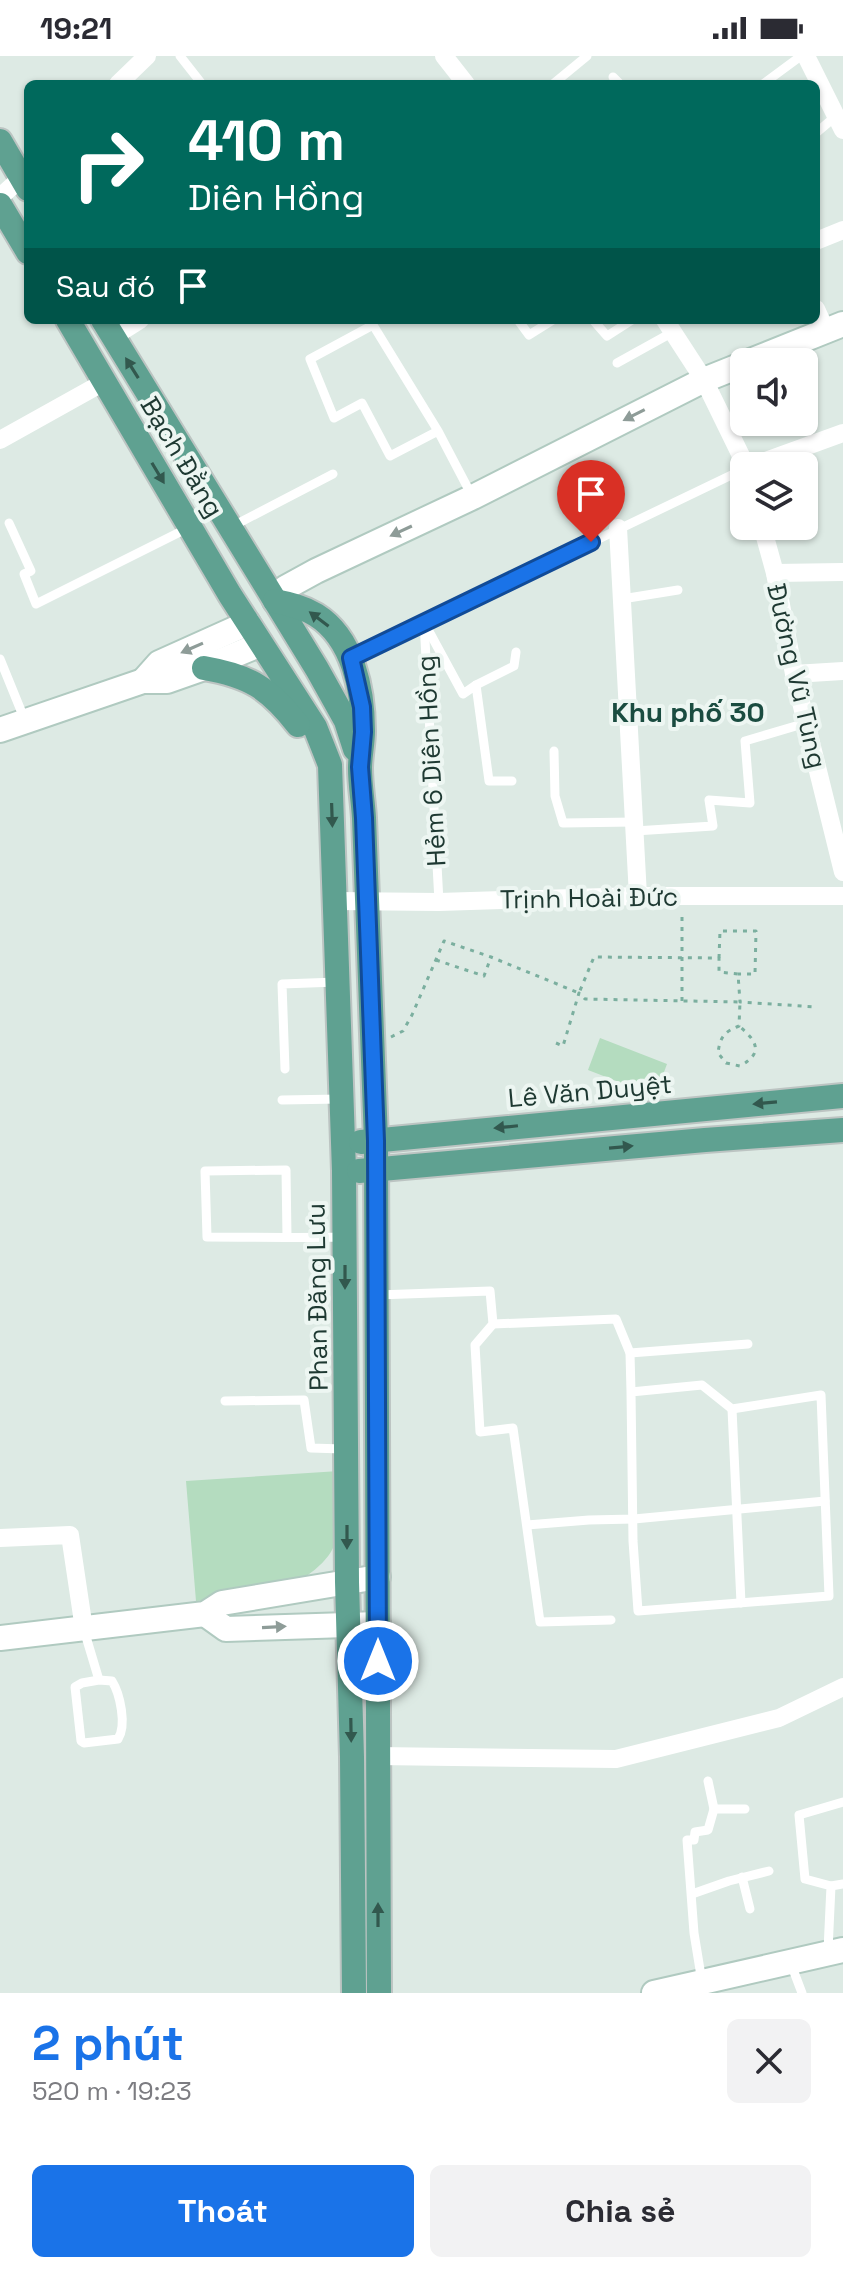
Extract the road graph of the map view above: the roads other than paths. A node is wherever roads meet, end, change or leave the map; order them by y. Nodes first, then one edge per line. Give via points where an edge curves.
1 (147, 56) edge
2 (180, 56) edge
3 (445, 56) edge
4 (587, 56) edge
5 (804, 56) edge
6 (122, 80) edge
7 (199, 80) edge
8 (463, 80) edge
9 (558, 80) edge
10 (769, 80) edge
11 (817, 80) edge
12 (820, 86) edge
13 (840, 123) edge
14 (820, 131) edge
15 (0, 141) edge
16 (24, 177) edge
17 (24, 181) edge
18 (0, 197) edge
19 (0, 205) edge
20 (843, 230) edge
21 (820, 239) edge
22 (24, 245) edge
23 (828, 322) edge
24 (70, 324) edge
25 (521, 324) edge
26 (547, 324) edge
27 (596, 324) edge
28 (626, 324) edge
29 (669, 326) edge
30 (108, 329) edge
31 (776, 348) edge
32 (617, 363) dead end
33 (730, 369) edge
34 (704, 380) junction
35 (104, 382) junction
36 (438, 431) junction
37 (843, 433) edge
38 (0, 440) edge
39 (738, 452) edge
40 (791, 452) edge
41 (333, 474) dead end
42 (730, 475) edge
43 (473, 497) junction
44 (9, 523) dead end
45 (191, 527) junction
46 (230, 528) junction
47 (618, 528) junction
48 (766, 540) edge
49 (843, 572) edge
50 (775, 573) junction
51 (678, 590) dead end
52 (622, 599) junction
53 (275, 601) junction
54 (424, 621) junction
55 (290, 627) junction
56 (254, 634) junction
57 (516, 652) dead end
58 (351, 658) junction
59 (0, 659) edge
60 (204, 668) junction
61 (843, 671) edge
62 (794, 674) junction
63 (143, 681) junction
64 (476, 685) junction
65 (25, 722) junction
66 (806, 723) junction
67 (0, 730) edge
68 (554, 751) dead end
69 (330, 765) junction
70 (360, 767) junction
71 (512, 781) dead end
72 (634, 826) junction
73 (838, 830) edge
74 (843, 872) edge
75 (638, 896) junction
76 (843, 896) edge
77 (367, 900) junction
78 (335, 901) junction
79 (439, 902) junction
80 (337, 982) junction
81 (285, 1069) dead end
82 (843, 1096) edge
83 (340, 1099) junction
84 (282, 1100) dead end
85 (727, 1107) junction
86 (843, 1130) edge
87 (730, 1138) junction
88 (376, 1141) junction
89 (342, 1143) junction
90 (376, 1170) junction
91 (344, 1171) junction
92 (287, 1237) junction
93 (344, 1237) junction
94 (376, 1296) junction
95 (493, 1324) junction
96 (748, 1344) dead end
97 (630, 1353) junction
98 (631, 1392) junction
99 (225, 1401) dead end
100 (732, 1409) junction
101 (347, 1449) junction
102 (825, 1501) junction
103 (738, 1510) junction
104 (634, 1519) junction
105 (527, 1525) junction
106 (0, 1538) edge
107 (378, 1577) junction
108 (347, 1582) junction
109 (741, 1603) junction
110 (205, 1614) junction
111 (611, 1620) dead end
112 (348, 1624) junction
113 (378, 1624) junction
114 (84, 1629) junction
115 (0, 1638) edge
116 (99, 1680) junction
117 (843, 1687) edge
118 (377, 1756) junction
119 (708, 1781) dead end
120 (843, 1802) edge
121 (714, 1809) junction
122 (745, 1809) dead end
123 (378, 1833) junction
124 (353, 1834) junction
125 (769, 1871) dead end
126 (742, 1877) junction
127 (843, 1884) edge
128 (831, 1886) junction
129 (692, 1894) junction
130 (750, 1909) dead end
131 (836, 1952) edge
132 (790, 1961) junction
133 (689, 1987) edge
134 (354, 1993) edge
135 (379, 1993) edge
136 (654, 1993) edge
137 (802, 1993) edge

1 - 6 street
2 - 7 lane
3 - 8 street
4 - 9 lane
5 - 10 lane
5 - 11 street
12 - 13 street
13 - 14 lane
15 - 16 main road
17 - 18 street
19 - 22 main road
20 - 21 street
23 - 31 main road
24 - 35 main road, Bạch Đằng
25 - 26 lane via 529,335
27 - 28 lane via 607,336
29 - 32 lane
29 - 34 street
46 -> 30 main road, Bạch Đằng
33 - 34 main road
34 - 39 street
34 -> 43 main road
35 - 38 street
35 -> 45 main road, Bạch Đằng
36 - 36 lane via 390,456 362,403 334,418 310,359 373,325
36 - 43 lane
37 - 40 street
41 - 46 lane
42 - 47 lane
43 -> 53 main road via 316,571 285,588
44 - 45 lane via 31,571 24,574 36,604
45 - 56 main road, Bạch Đằng
46 - 53 main road, Bạch Đằng
47 - 52 street
47 - 54 lane
48 - 50 street, Đường Vũ Tùng
49 - 50 street
50 - 62 street, Đường Vũ Tùng
51 - 52 lane
52 - 72 street
53 - 55 main road
53 - 56 main road
58 -> 53 main road via 319,616
54 - 58 lane
54 - 64 lane, Hẻm 6 Diên Hồng via 463,694
54 - 79 lane, Hẻm 6 Diên Hồng
55 - 56 main road
55 - 70 main road via 346,721
56 - 60 main road
56 -> 63 main road via 159,663
56 - 69 main road, Phan Đăng Lưu via 315,727
57 - 64 lane, Hẻm 6 Diên Hồng via 514,666
58 - 70 main road via 362,707
59 - 65 lane
60 - 63 main road via 167,681
60 - 69 main road via 232,673 265,690
61 - 62 street
62 - 66 street, Đường Vũ Tùng
63 - 65 main road
64 - 71 lane, Hẻm 6 Diên Hồng via 489,781
65 - 67 main road
66 - 72 lane via 745,741 750,803 709,800 713,826
66 - 73 street, Đường Vũ Tùng
68 - 72 lane via 555,796 563,823
69 -> 78 main road, Phan Đăng Lưu
70 - 77 main road
72 - 75 street
73 - 74 street, Đường Vũ Tùng
75 - 76 street, Trịnh Hoài Đức
75 - 79 street, Trịnh Hoài Đức
77 - 78 street, Trịnh Hoài Đức
77 - 79 street, Trịnh Hoài Đức
77 - 88 main road
78 - 80 main road, Phan Đăng Lưu
80 - 81 lane via 282,984
80 - 83 main road, Phan Đăng Lưu
82 -> 85 main road, Lê Văn Duyệt
83 - 84 lane
83 - 89 main road, Phan Đăng Lưu
85 - 87 main road
85 -> 88 main road, Lê Văn Duyệt
86 - 87 main road
90 -> 87 main road
88 - 89 main road, Lê Văn Duyệt
88 - 90 main road
89 - 91 main road, Phan Đăng Lưu
90 - 91 main road
90 - 94 main road
91 - 93 main road, Phan Đăng Lưu
92 - 92 lane via 207,1237 205,1171 286,1170
92 - 93 lane
93 -> 101 main road, Phan Đăng Lưu
94 - 95 lane via 490,1291
94 - 107 main road
95 - 97 lane via 616,1319
95 - 105 lane via 475,1345 480,1432 513,1428
96 - 97 lane
97 - 98 lane
98 - 100 lane via 702,1385
98 - 104 lane
99 - 101 lane via 304,1400 311,1448
100 - 102 lane via 821,1395
100 - 103 lane
101 -> 108 main road, Phan Đăng Lưu
102 - 103 lane
102 - 109 lane via 829,1596
103 - 104 lane
103 - 109 lane
104 - 105 lane
104 - 109 lane via 638,1611
105 - 111 lane via 540,1622
106 - 114 street via 70,1535
107 - 108 main road
107 - 113 main road
108 - 110 main road via 222,1603
108 - 112 main road, Phan Đăng Lưu
110 -> 112 main road via 226,1629
110 - 114 main road
112 - 113 main road
112 -> 124 main road, Phan Đăng Lưu
113 - 118 main road
114 - 115 main road
114 - 116 lane
116 - 116 lane via 112,1681 117,1690 122,1734 84,1743 75,1687
117 - 118 street via 779,1718 616,1759
118 - 123 main road
119 - 121 lane
120 - 128 lane via 799,1815 805,1879
121 - 122 lane
121 - 129 lane via 708,1830 687,1840
123 - 124 main road
135 -> 123 main road
124 - 134 main road, Phan Đăng Lưu
125 - 126 lane
126 - 129 lane
126 - 130 lane
127 - 128 lane
128 - 131 lane
129 - 133 lane
131 - 132 main road
132 - 133 main road
132 - 137 lane
133 - 136 main road

